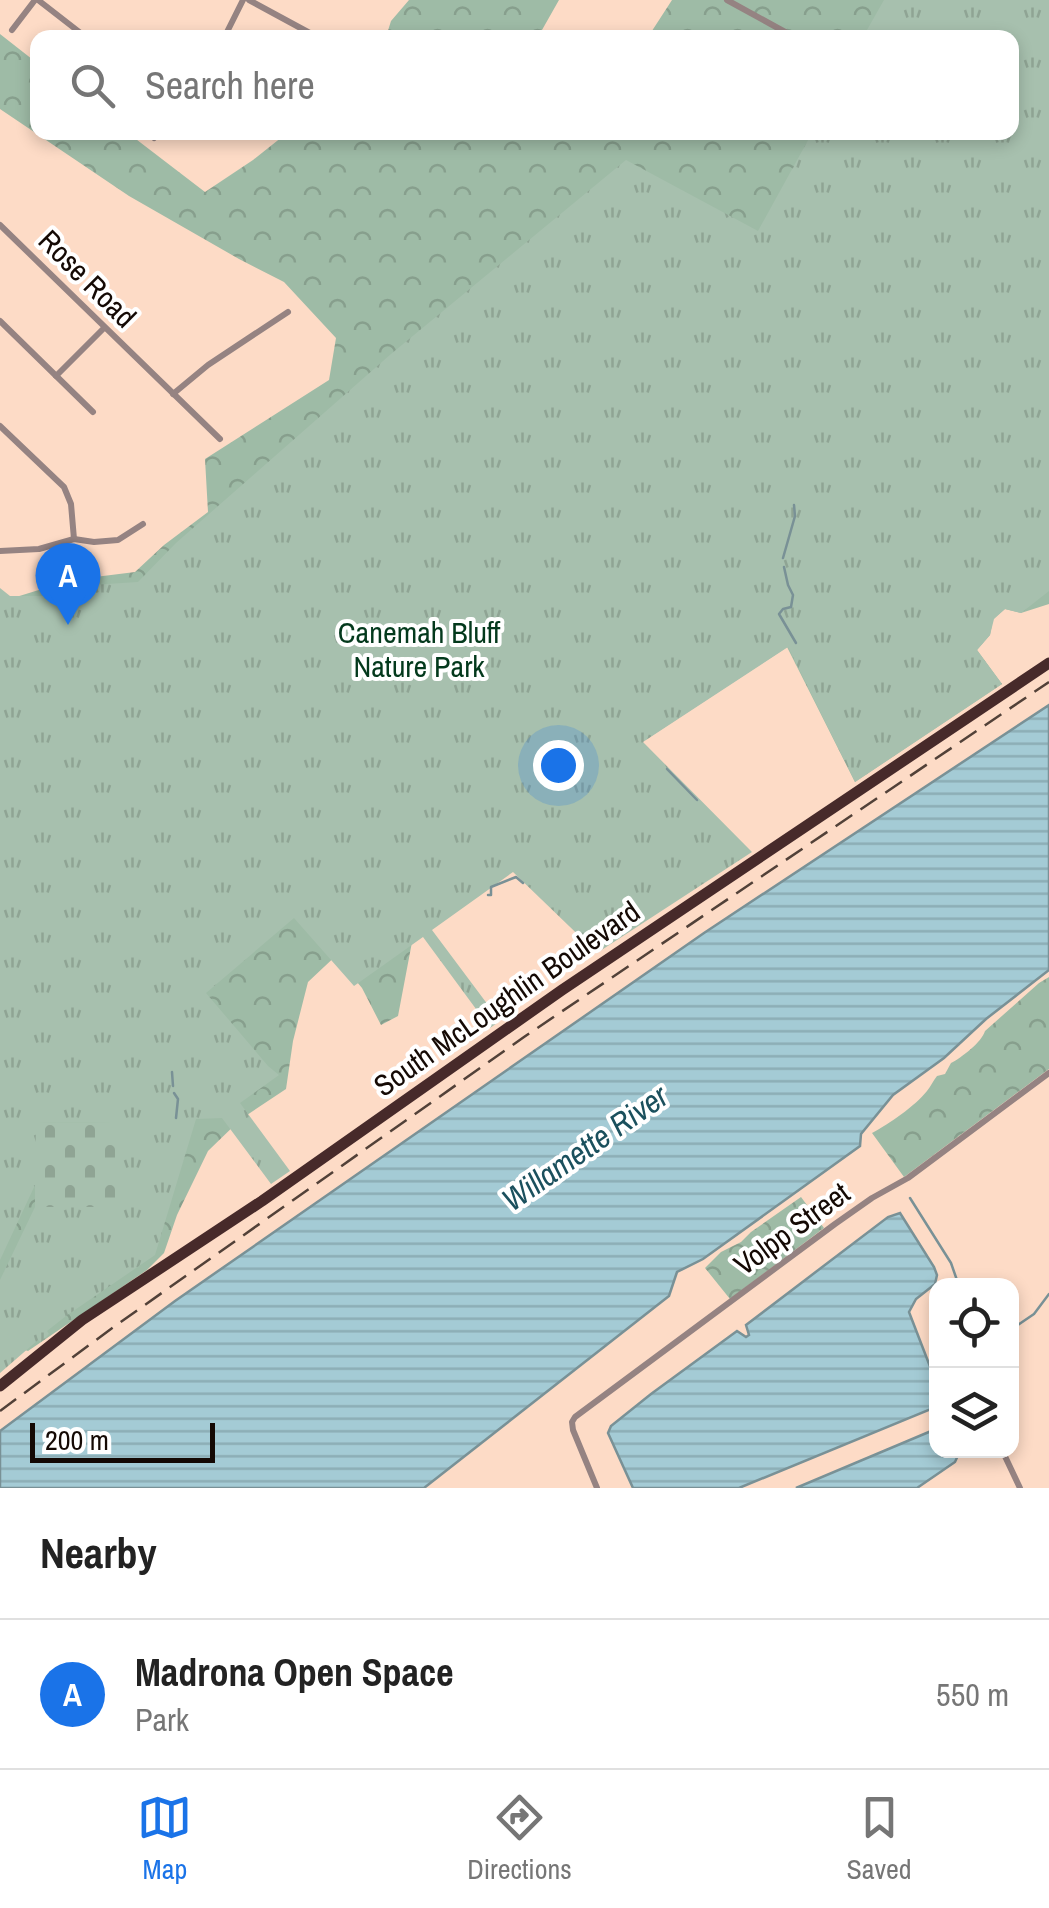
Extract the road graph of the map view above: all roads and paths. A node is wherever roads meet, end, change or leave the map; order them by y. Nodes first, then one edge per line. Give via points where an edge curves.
1 (36, 0) edge
2 (246, 0) edge
3 (727, 0) edge
4 (12, 30) dead end
5 (76, 30) edge
6 (229, 30) edge
7 (304, 30) edge
8 (781, 30) edge
9 (0, 225) edge
10 (288, 312) dead end
11 (0, 321) edge
12 (104, 328) junction
13 (56, 376) junction
14 (172, 394) junction
15 (93, 412) dead end
16 (0, 426) edge
17 (220, 439) dead end
18 (143, 524) dead end
19 (74, 539) junction
20 (0, 550) edge
21 (1049, 663) edge
22 (1049, 1073) edge
23 (0, 1386) edge
24 (1006, 1458) edge
25 (597, 1488) edge
26 (1020, 1488) edge

1 - 4 street
1 - 5 street
2 - 6 street
2 - 7 street
3 - 8 street
9 - 12 street, Rose Road
10 - 14 street
11 - 13 street
12 - 13 street
12 - 14 street, Rose Road
13 - 15 street
14 - 17 street, Rose Road
16 - 19 street via 64,487
18 - 19 street via 118,540
19 - 20 street via 39,550
21 - 23 highway, South McLoughlin Boulevard via 98,1308
22 - 25 street, Volpp Street via 575,1417 573,1430
24 - 26 street

